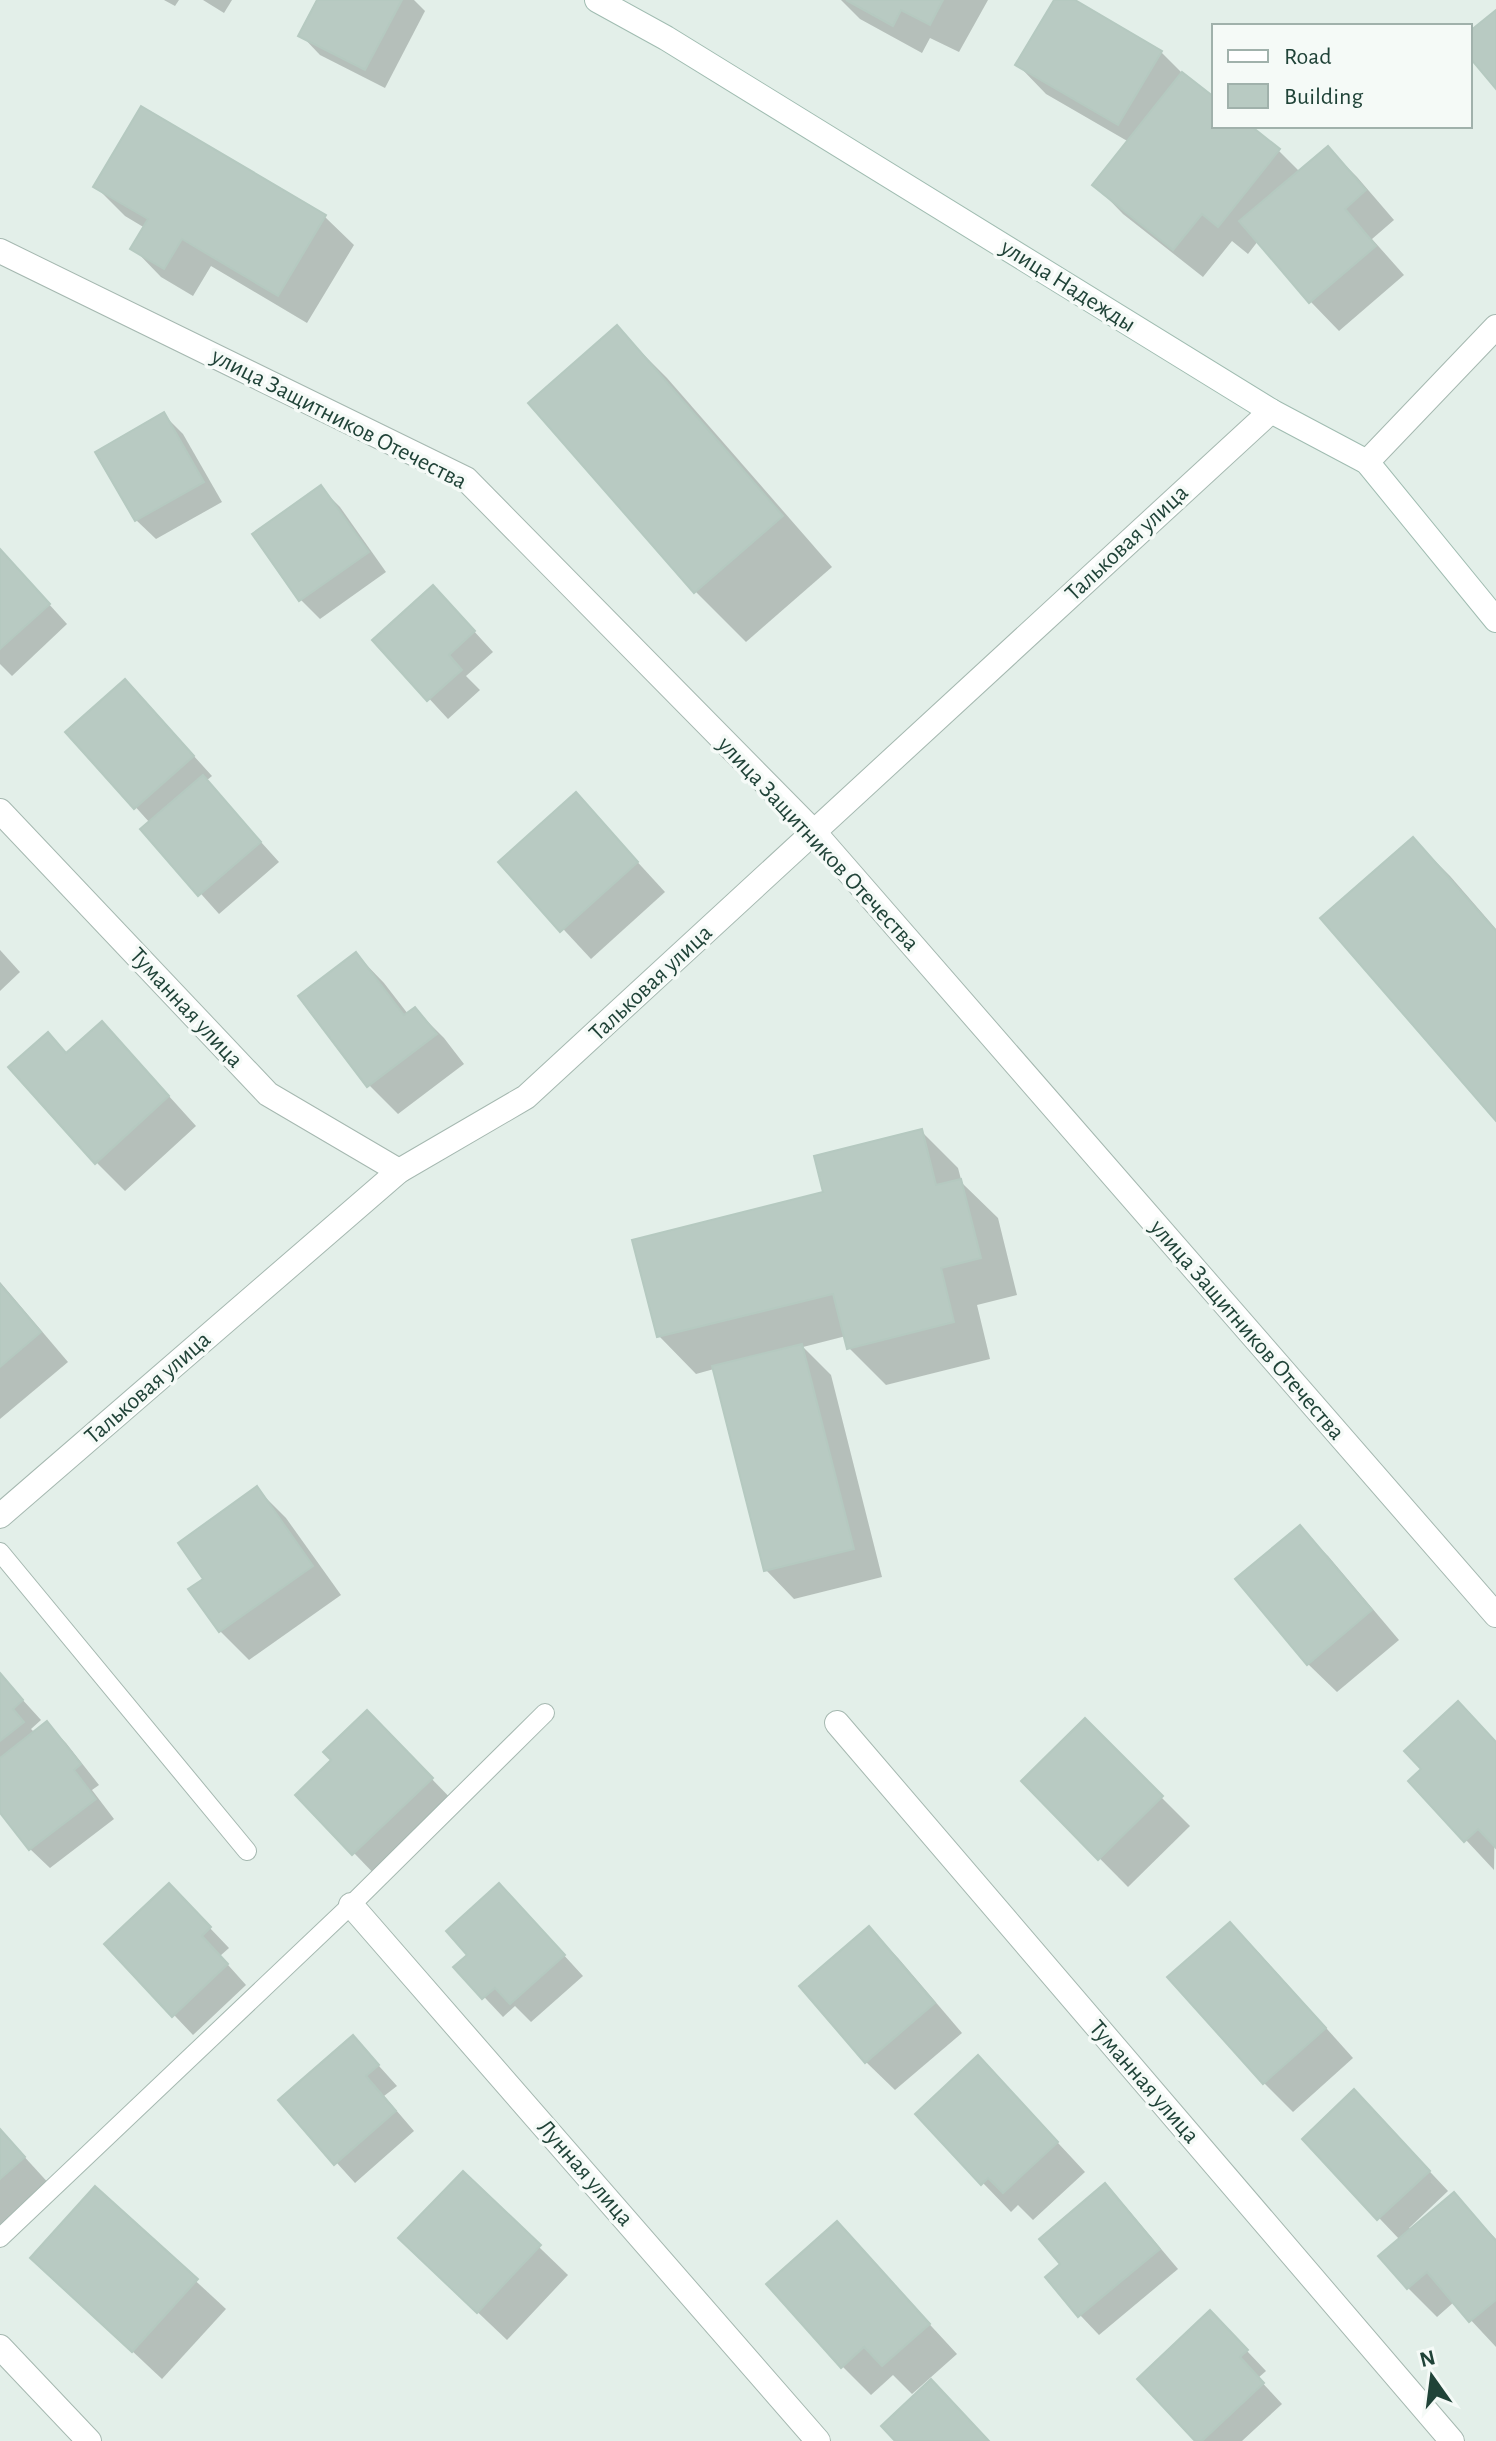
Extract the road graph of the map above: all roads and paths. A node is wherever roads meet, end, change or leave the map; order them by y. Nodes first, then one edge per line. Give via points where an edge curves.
1 (597, 0) edge
2 (0, 251) edge
3 (1496, 327) edge
4 (1271, 411) junction
5 (1367, 462) junction
6 (1496, 620) edge
7 (0, 811) edge
8 (814, 832) junction
9 (399, 1171) junction
10 (0, 1516) edge
11 (0, 1552) edge
12 (1496, 1615) edge
13 (545, 1713) dead end
14 (837, 1723) dead end
15 (247, 1851) dead end
16 (351, 1905) junction
17 (0, 2238) edge
18 (0, 2347) edge
19 (89, 2441) edge
20 (818, 2441) edge
21 (1452, 2441) edge

1 - 4 street, улица Надежды
2 - 8 street, улица Защитников Отечества via 466,479
3 - 5 street
4 - 5 street, улица Надежды
4 - 8 street, Тальковая улица
5 - 6 street, улица Надежды
7 - 9 street, Туманная улица via 268,1094
8 - 9 street, Тальковая улица via 526,1097
8 - 12 street, улица Защитников Отечества
9 - 10 street, Тальковая улица
11 - 15 lane
13 - 16 lane
14 - 21 street, Туманная улица
16 - 17 lane
16 - 20 street, Лунная улица
18 - 19 street

